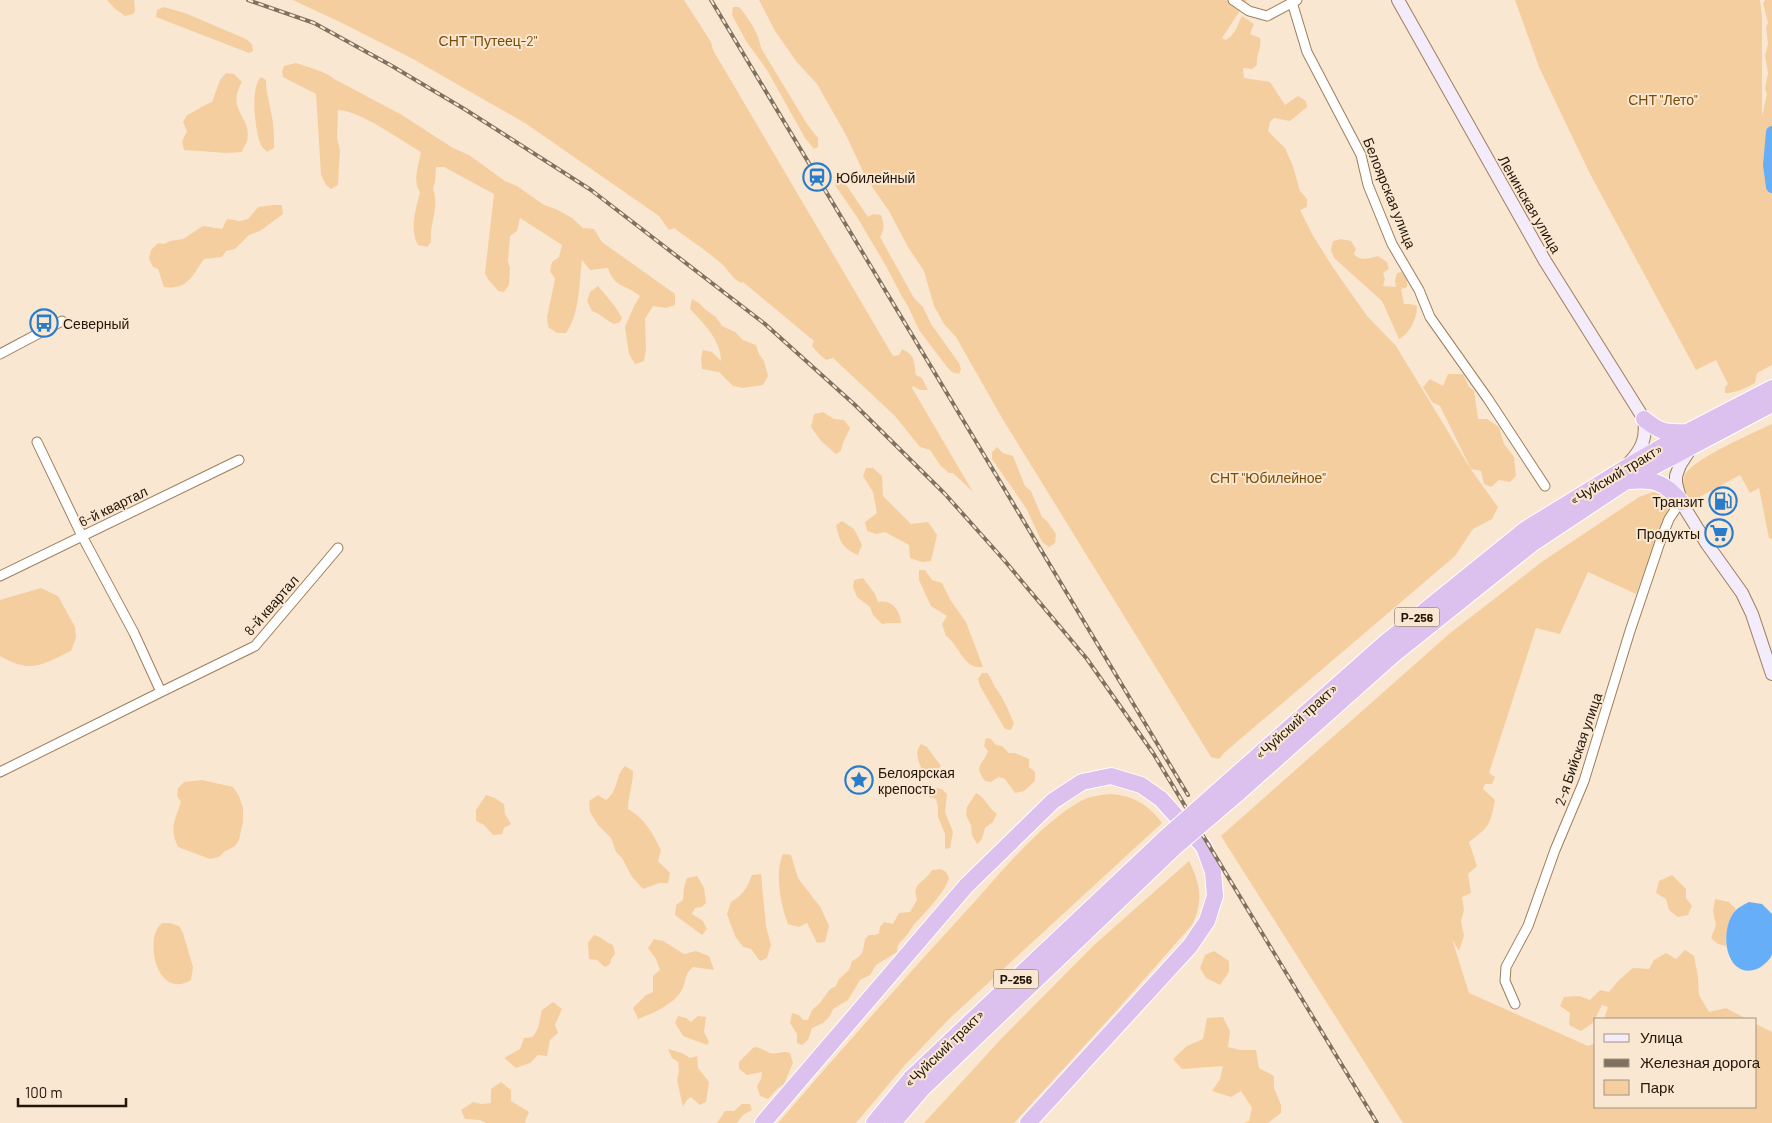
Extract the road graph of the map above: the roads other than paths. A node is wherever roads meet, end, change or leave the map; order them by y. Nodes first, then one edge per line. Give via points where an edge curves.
1 (1233, 0) edge
2 (1398, 0) edge
3 (1295, 1) edge
4 (62, 321) dead end
5 (0, 354) edge
6 (1772, 388) edge
7 (1772, 404) edge
8 (1644, 419) junction
9 (1691, 439) junction
10 (37, 442) dead end
11 (239, 460) dead end
12 (1624, 476) junction
13 (1546, 486) dead end
14 (1681, 501) junction
15 (82, 536) junction
16 (338, 548) dead end
17 (0, 576) edge
18 (1772, 674) edge
19 (161, 692) junction
20 (0, 772) edge
21 (1169, 844) junction
22 (1515, 1004) dead end
23 (763, 1123) edge
24 (874, 1123) edge
25 (893, 1123) edge
26 (1028, 1123) edge

1 - 3 street via 1249,11 1267,16
2 - 8 street, Ленинская улица via 1545,261
3 - 13 street, Белоярская улица via 1307,52 1361,155 1368,185 1392,244 1419,290 1430,317
4 - 5 street
6 - 9 highway, «Чуйский тракт» / Р-256
7 - 9 highway, «Чуйский тракт» / Р-256
8 - 9 highway via 1658,430
8 - 12 street via 1643,445
9 - 12 highway, «Чуйский тракт» / Р-256
9 - 14 street via 1676,476
10 - 15 street
11 - 15 street, 6-й квартал
12 - 14 highway via 1660,483
12 - 21 highway, «Чуйский тракт» / Р-256, bridge via 1533,543 1401,649
14 - 18 street via 1742,593
14 - 22 street, 2-я Бийская улица via 1660,542 1584,781 1528,926 1506,967 1505,982
15 - 17 street, 6-й квартал
15 - 19 street via 134,632
16 - 19 street, 8-й квартал via 255,646
19 - 20 street, 8-й квартал
21 - 24 highway, «Чуйский тракт» / Р-256 via 911,1078
21 - 25 highway, «Чуйский тракт» / Р-256 via 922,1089
23 - 26 highway via 966,886 1053,801 1082,782 1119,777 1155,794 1204,847 1215,884 1212,908 1190,946

